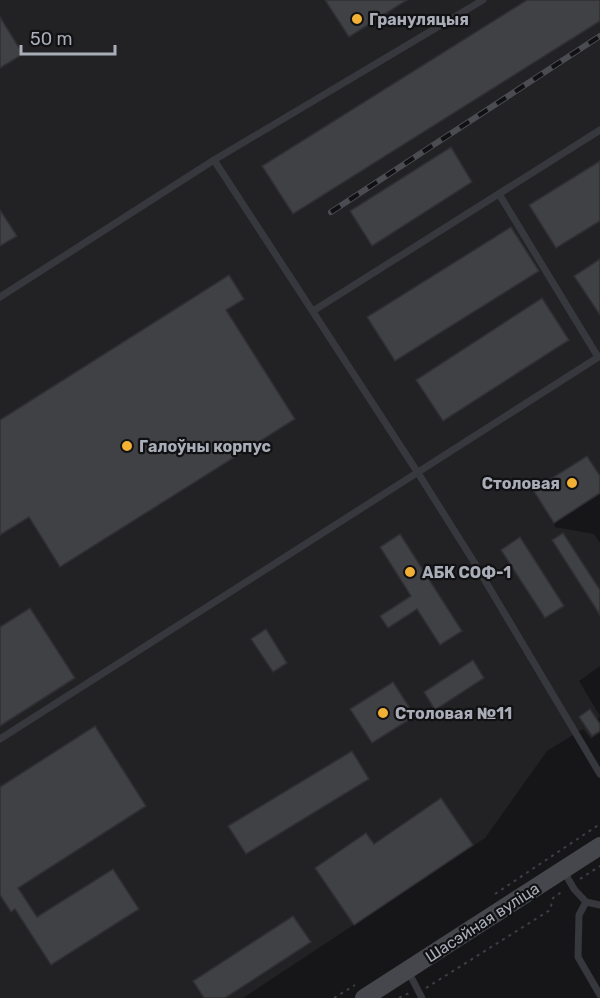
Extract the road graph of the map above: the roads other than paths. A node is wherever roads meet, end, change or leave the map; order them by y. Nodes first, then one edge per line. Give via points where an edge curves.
1 (483, 0) edge
2 (600, 130) edge
3 (214, 160) junction
4 (499, 194) junction
5 (0, 297) edge
6 (313, 311) junction
7 (599, 357) edge
8 (418, 473) junction
9 (0, 739) edge
10 (600, 774) edge
11 (600, 846) edge
12 (567, 877) junction
13 (586, 902) junction
14 (600, 905) edge
15 (407, 970) junction
16 (600, 995) edge
17 (364, 998) edge
18 (422, 998) edge

1 - 3 lane
2 - 4 lane
3 - 5 lane
3 - 6 lane
4 - 6 lane
4 - 7 lane
6 - 8 lane
7 - 8 lane
8 - 9 lane
8 - 10 lane
11 - 12 main road, Шасэйная вуліца
12 - 13 lane
12 - 15 main road, Шасэйная вуліца
13 - 14 lane
13 - 16 lane via 579,915 578,957
15 - 17 main road, Шасэйная вуліца
15 - 18 lane

